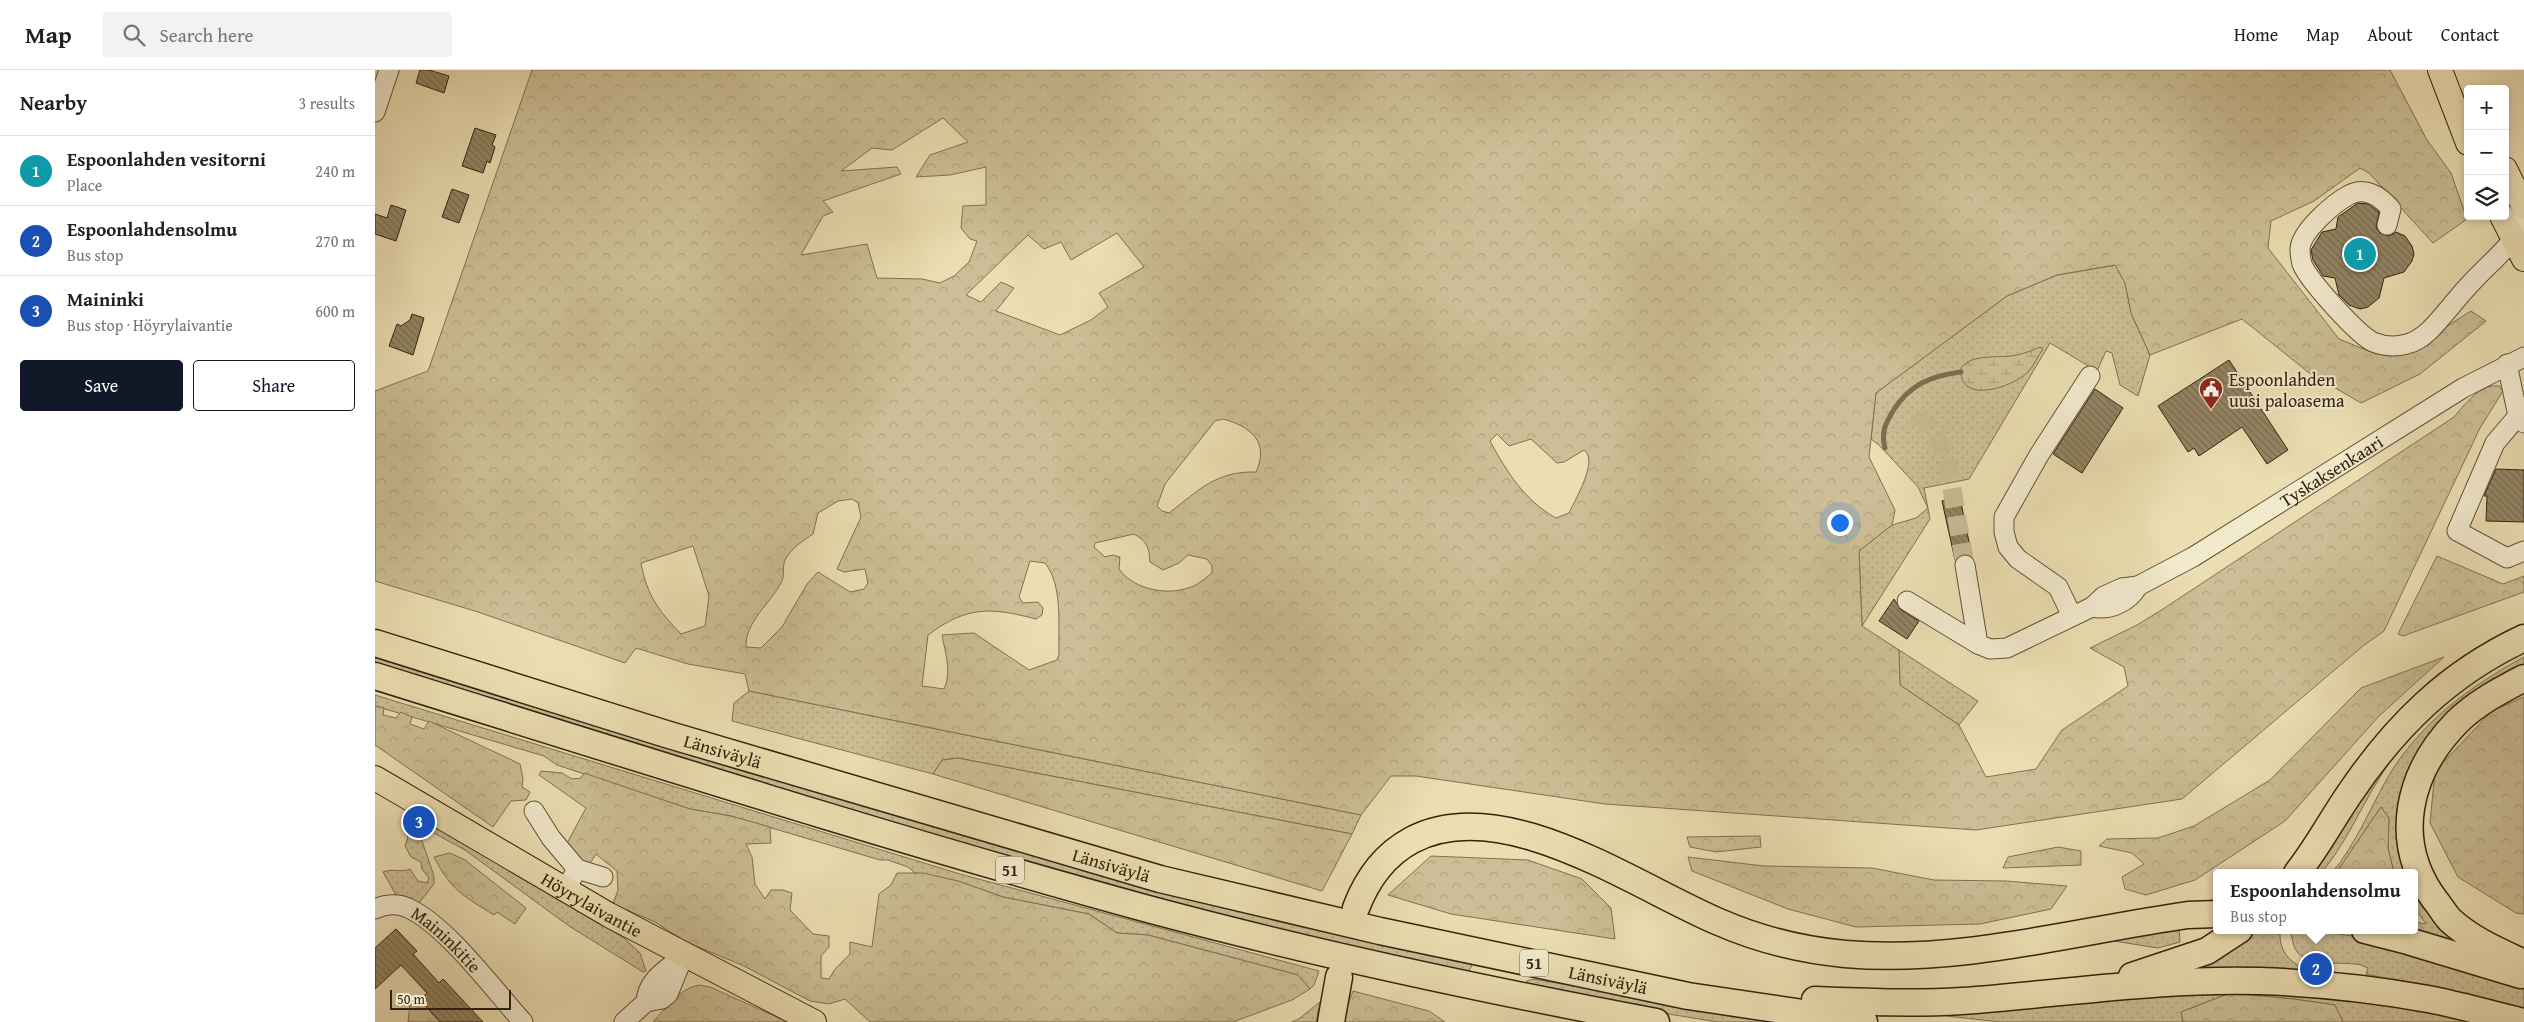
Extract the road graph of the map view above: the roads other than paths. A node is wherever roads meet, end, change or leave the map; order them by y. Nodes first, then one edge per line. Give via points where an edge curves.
1 (389, 70) edge
2 (2440, 70) edge
3 (2464, 99) edge
4 (375, 112) edge
5 (2464, 133) edge
6 (2508, 175) edge
7 (2524, 207) edge
8 (2507, 220) edge
9 (2387, 225) dead end
10 (2521, 231) edge
11 (2524, 259) edge
12 (2516, 361) edge
13 (2090, 376) dead end
14 (2521, 419) edge
15 (2524, 551) edge
16 (1965, 565) tunnel mouth
17 (1907, 601) dead end
18 (2072, 616) junction
19 (2524, 638) edge
20 (375, 643) edge
21 (1978, 644) junction
22 (375, 676) edge
23 (2524, 678) edge
24 (375, 778) edge
25 (534, 811) dead end
26 (577, 869) junction
27 (2300, 869) edge
28 (603, 877) dead end
29 (566, 890) junction
30 (1356, 908) tunnel mouth
31 (375, 909) edge
32 (2213, 914) edge
33 (2233, 934) edge
34 (2382, 934) edge
35 (684, 955) junction
36 (2524, 963) edge
37 (2524, 976) edge
38 (2091, 988) junction
39 (1688, 996) junction
40 (523, 1022) edge
41 (623, 1022) edge
42 (814, 1022) edge
43 (1324, 1022) edge
44 (1331, 1022) edge
45 (1656, 1022) edge
46 (1864, 1022) edge
47 (2524, 1022) edge

1 - 4 street
2 - 3 main road
2 - 5 main road
6 - 7 main road
8 - 10 main road
9 - 10 street via 2391,209 2384,201 2370,192 2356,191 2343,198 2311,227 2301,241 2302,263 2330,299 2360,333 2373,342 2390,346 2416,341 2429,330
10 - 11 main road
12 - 14 street
12 - 18 street, Tyskaksenkaari via 2463,388 2193,557 2138,586 2127,599 2109,608 2092,607
13 - 18 street via 2039,455 2004,518 2009,547 2018,559 2058,588
14 - 15 street via 2495,443 2457,531 2507,558
16 - 21 street
17 - 21 street
18 - 21 street, Tyskaksenkaari via 2007,648 1990,649
19 - 27 highway via 2464,672 2405,723 2379,752
20 - 39 highway, Länsiväylä / 51 via 685,740 1161,879 1353,925
22 - 45 highway, Länsiväylä / 51 via 955,854 1150,909 1488,990
23 - 36 highway via 2482,702 2447,734 2421,772 2411,801 2410,817 2413,858 2423,884 2449,918 2476,939
24 - 29 main road, Höyrylaivantie
25 - 26 street
26 - 28 street
26 - 29 street
29 - 35 main road, Höyrylaivantie
30 - 32 highway via 1377,869 1403,846 1435,831 1473,826 1524,834 1585,858 1719,923 1752,935 1841,954 1911,956 1960,952 2189,915
31 - 40 street, Maininkitie via 385,904 407,907 422,916 448,938
33 - 38 highway via 2207,950 2174,964
34 - 37 highway
35 - 41 street via 668,994 662,999 646,1002
35 - 42 main road, Höyrylaivantie
38 - 39 highway via 1913,1003
38 - 47 highway via 2258,981 2319,984 2430,999
39 - 46 highway, Länsiväylä / 51
43 - 44 highway via 1338,984

